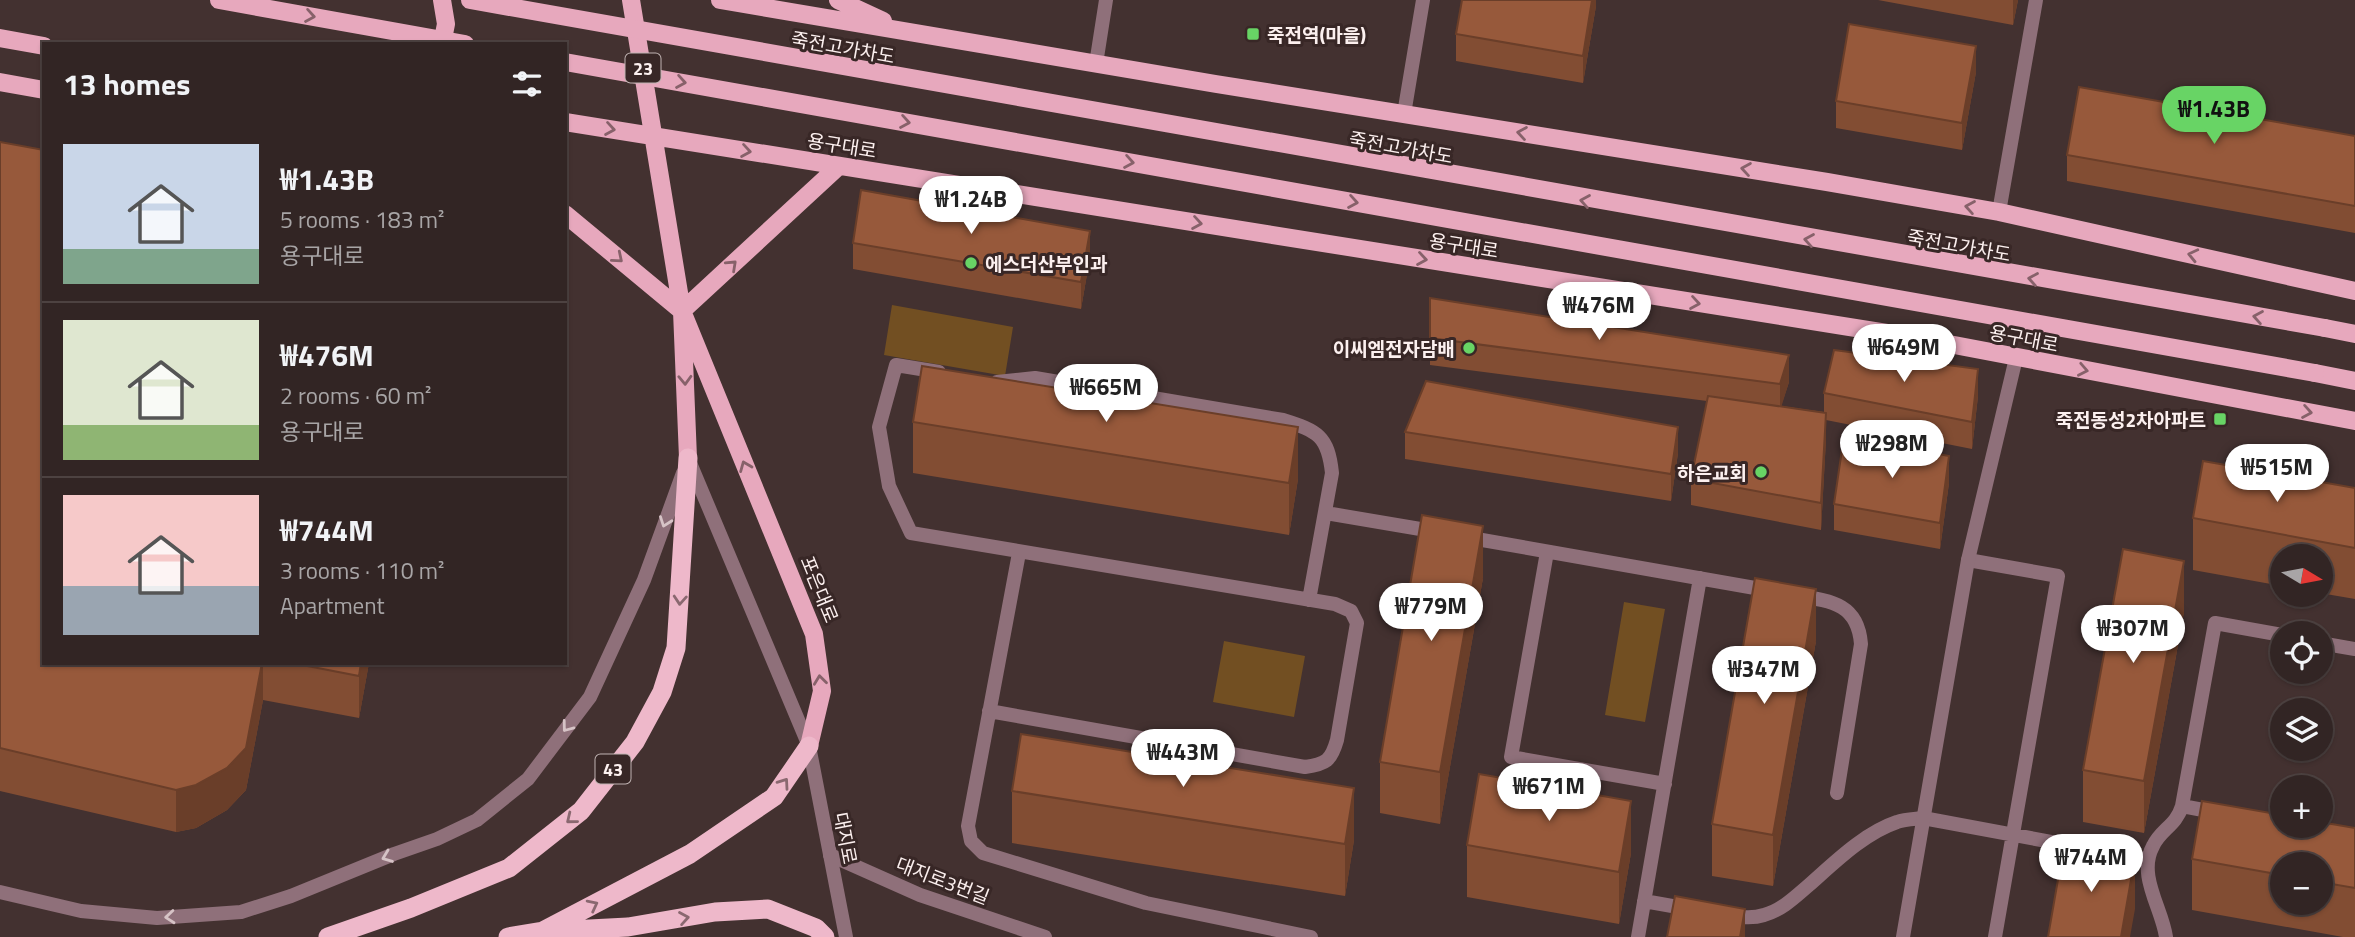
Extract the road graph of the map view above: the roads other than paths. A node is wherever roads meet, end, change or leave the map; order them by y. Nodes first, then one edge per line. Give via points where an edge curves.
1 (219, 0) edge
2 (442, 0) edge
3 (470, 0) edge
4 (631, 0) edge
5 (720, 0) edge
6 (838, 0) edge
7 (1106, 0) edge
8 (1423, 0) edge
9 (2036, 0) edge
10 (902, 30) junction
11 (0, 38) edge
12 (442, 42) edge
13 (454, 42) edge
14 (42, 46) edge
15 (567, 62) edge
16 (1096, 64) junction
17 (0, 82) edge
18 (42, 90) edge
19 (1404, 114) junction
20 (567, 122) edge
21 (654, 136) junction
22 (839, 166) junction
23 (1999, 212) junction
24 (567, 216) edge
25 (2355, 291) edge
26 (682, 312) junction
27 (2355, 334) edge
28 (2016, 358) junction
29 (949, 374) edge
30 (988, 381) edge
31 (2355, 381) edge
32 (2355, 421) edge
33 (688, 458) junction
34 (1326, 513) junction
35 (1547, 552) junction
36 (1019, 553) junction
37 (1968, 560) junction
38 (1700, 578) junction
39 (1309, 600) junction
40 (2270, 633) edge
41 (2333, 645) edge
42 (2355, 649) edge
43 (989, 711) junction
44 (809, 746) junction
45 (1665, 784) junction
46 (1837, 793) dead end
47 (2182, 806) junction
48 (2232, 815) edge
49 (1923, 818) junction
50 (2013, 835) junction
51 (830, 855) junction
52 (2148, 860) junction
53 (0, 891) edge
54 (1644, 901) junction
55 (543, 931) junction
56 (333, 935) edge
57 (508, 937) edge
58 (825, 937) edge
59 (846, 937) edge
60 (1045, 937) edge
61 (1311, 937) edge
62 (1638, 937) edge
63 (1903, 937) edge
64 (1995, 937) edge
65 (2166, 937) edge

1 -> 13 main road, bridge
2 - 12 main road via 446,24
27 -> 3 main road, 죽전고가차도, bridge
4 - 21 main road, 포은대로 / 23
5 - 10 main road
6 - 10 main road
7 - 16 street
8 - 19 street
9 - 23 street
10 - 16 main road
11 - 14 main road
15 -> 31 main road, bridge
16 - 19 main road
17 - 18 main road
23 -> 19 main road
20 -> 21 main road, 용구대로
21 -> 22 main road, 용구대로
21 - 26 main road, 포은대로 / 43
26 -> 22 main road
22 -> 28 main road, 용구대로 via 1898,335
25 -> 23 main road
24 -> 26 main road
26 -> 33 main road, 포은대로 / 43
44 -> 26 main road, 포은대로 / 43 via 822,691 814,634
28 -> 32 main road, 용구대로
28 - 37 street
29 - 36 street via 896,365 879,427 889,486 911,533
30 - 34 street via 1035,378 1283,420 1306,428 1322,437 1329,453 1332,474
33 - 44 street, 대지로
33 -> 53 street via 644,580 590,697 528,779 477,820 241,912 157,918 81,911
33 -> 56 highway, 포은대로 / 43 via 676,648 662,692 635,742 581,811 509,868
34 - 35 street
34 - 39 street
35 - 38 street
35 - 45 street via 1511,757
36 - 39 street
36 - 43 street
37 - 49 street
37 - 50 street via 2058,576
38 - 45 street
38 - 46 street via 1838,604 1860,628
39 - 43 street via 1351,611 1357,623 1335,748 1322,765 1305,767
40 - 47 street via 2215,623
41 - 42 street
43 - 61 street via 968,826 971,841 984,853 1146,903
44 - 51 street, 대지로
55 -> 44 highway, 포은대로 / 43 via 690,855 731,827 774,797
45 - 54 street
47 - 48 street
47 - 52 street via 2173,825 2153,845
49 - 50 street
49 - 54 street via 1881,829 1782,907 1763,916 1711,913
49 - 63 street
50 - 52 street
50 - 64 street
51 - 59 street, 대지로
51 - 60 street, 대지로3번길 via 920,895
52 - 65 street
54 - 62 street
55 - 57 highway, 포은대로 / 43
55 -> 58 highway via 628,927 715,912 768,909 816,928

